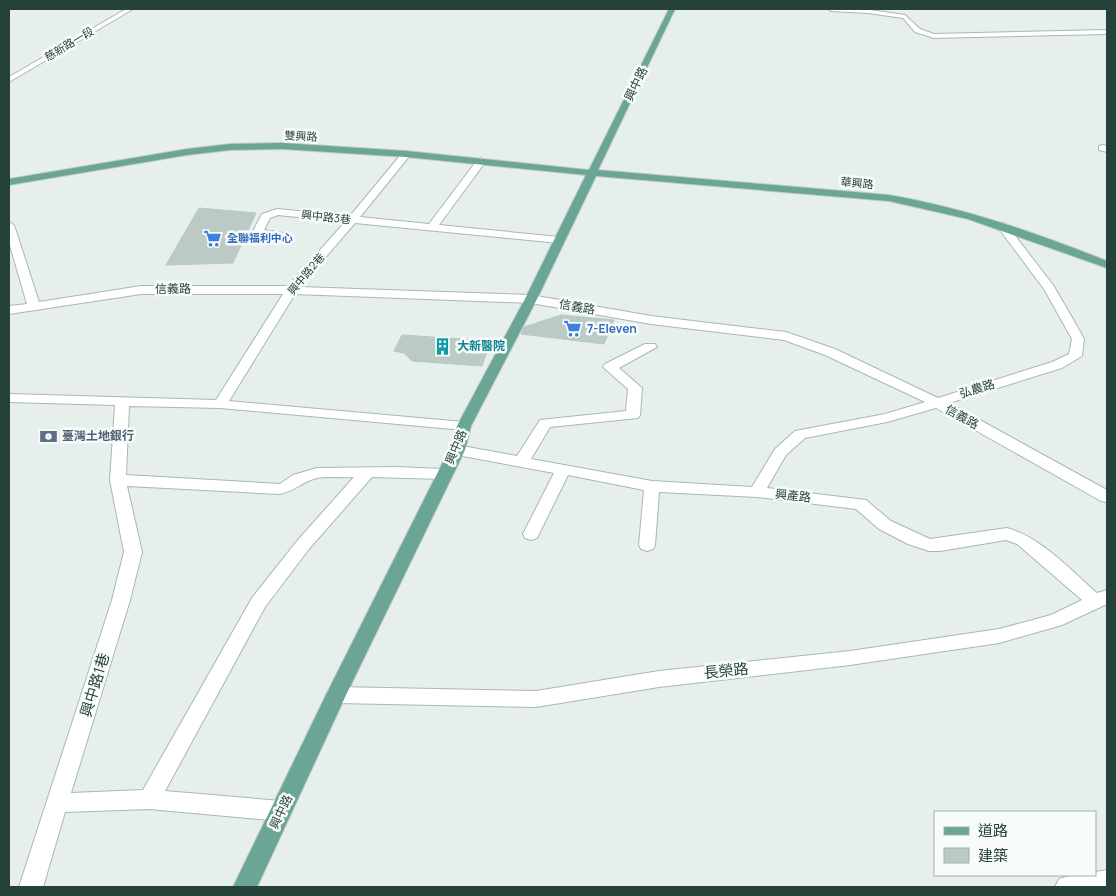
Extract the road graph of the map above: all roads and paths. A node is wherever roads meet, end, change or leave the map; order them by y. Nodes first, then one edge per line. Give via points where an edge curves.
1 (130, 9) edge
2 (672, 9) edge
3 (831, 9) edge
4 (869, 10) edge
5 (1107, 32) edge
6 (9, 80) edge
7 (406, 154) junction
8 (481, 161) junction
9 (594, 173) junction
10 (9, 182) edge
11 (353, 219) junction
12 (9, 225) edge
13 (1002, 226) junction
14 (432, 227) junction
15 (285, 236) dead end
16 (559, 240) junction
17 (1107, 265) edge
18 (291, 290) junction
19 (531, 299) junction
20 (34, 306) junction
21 (9, 310) edge
22 (650, 347) dead end
23 (9, 398) edge
24 (122, 401) junction
25 (938, 403) junction
26 (220, 404) junction
27 (464, 426) junction
28 (457, 450) junction
29 (521, 462) junction
30 (563, 470) junction
31 (368, 472) junction
32 (444, 474) junction
33 (118, 480) junction
34 (652, 486) junction
35 (756, 492) junction
36 (1107, 497) edge
37 (531, 534) dead end
38 (647, 545) dead end
39 (1101, 598) edge
40 (336, 695) junction
41 (149, 799) junction
42 (58, 803) junction
43 (281, 811) junction
44 (1107, 881) edge
45 (32, 887) edge
46 (245, 887) edge
47 (1068, 887) edge

1 - 6 street, 慈新路一段
2 - 9 main road, 興中路
3 - 4 street
4 - 5 street via 905,17 909,25 934,36
7 - 8 main road, 雙興路
7 - 10 main road, 雙興路 via 282,146 230,147
7 - 11 street, 興中路2巷
8 - 9 main road, 雙興路
8 - 14 street
9 - 13 main road, 華興路 via 888,198 969,214
9 - 16 main road, 興中路
11 - 14 street, 興中路3巷
11 - 15 street, 興中路3巷 via 278,212 266,216 258,231
11 - 18 street, 興中路2巷
12 - 20 street
13 - 17 main road, 華興路
13 - 25 street, 弘農路 via 1049,288 1064,314 1078,339 1075,356 1057,365
14 - 16 street, 興中路3巷
16 - 19 main road, 興中路
18 - 19 street, 信義路
18 - 20 street, 信義路 via 141,290
18 - 26 street, 興中路2巷
19 - 25 street, 信義路 via 651,320 786,336 830,352
19 - 27 main road, 興中路
20 - 21 street, 信義路
22 - 29 street via 610,366 635,388 633,415 545,423
23 - 24 street
24 - 26 street
24 - 33 street, 興中路1巷
25 - 35 street, 弘農路 via 887,418 800,434 784,448
25 - 36 street, 信義路
26 - 27 street
27 - 28 main road, 興中路
28 - 29 street, 興產路
28 - 32 main road, 興中路
29 - 30 street, 興產路
30 - 34 street, 興產路
30 - 37 street
31 - 32 street
31 - 33 street via 317,473 299,478 280,489
31 - 41 street via 303,545 258,603
32 - 40 main road, 興中路
33 - 42 street, 興中路1巷 via 133,552
34 - 35 street, 興產路
34 - 38 street
35 - 39 street, 興產路 via 860,504 885,525 929,545 1007,534 1023,540
39 - 40 street, 長榮路 via 1056,620 999,636 850,658 658,678 536,699
40 - 43 main road, 興中路
41 - 42 street
41 - 43 street
42 - 45 street, 興中路1巷
43 - 46 main road, 興中路
44 - 47 street

